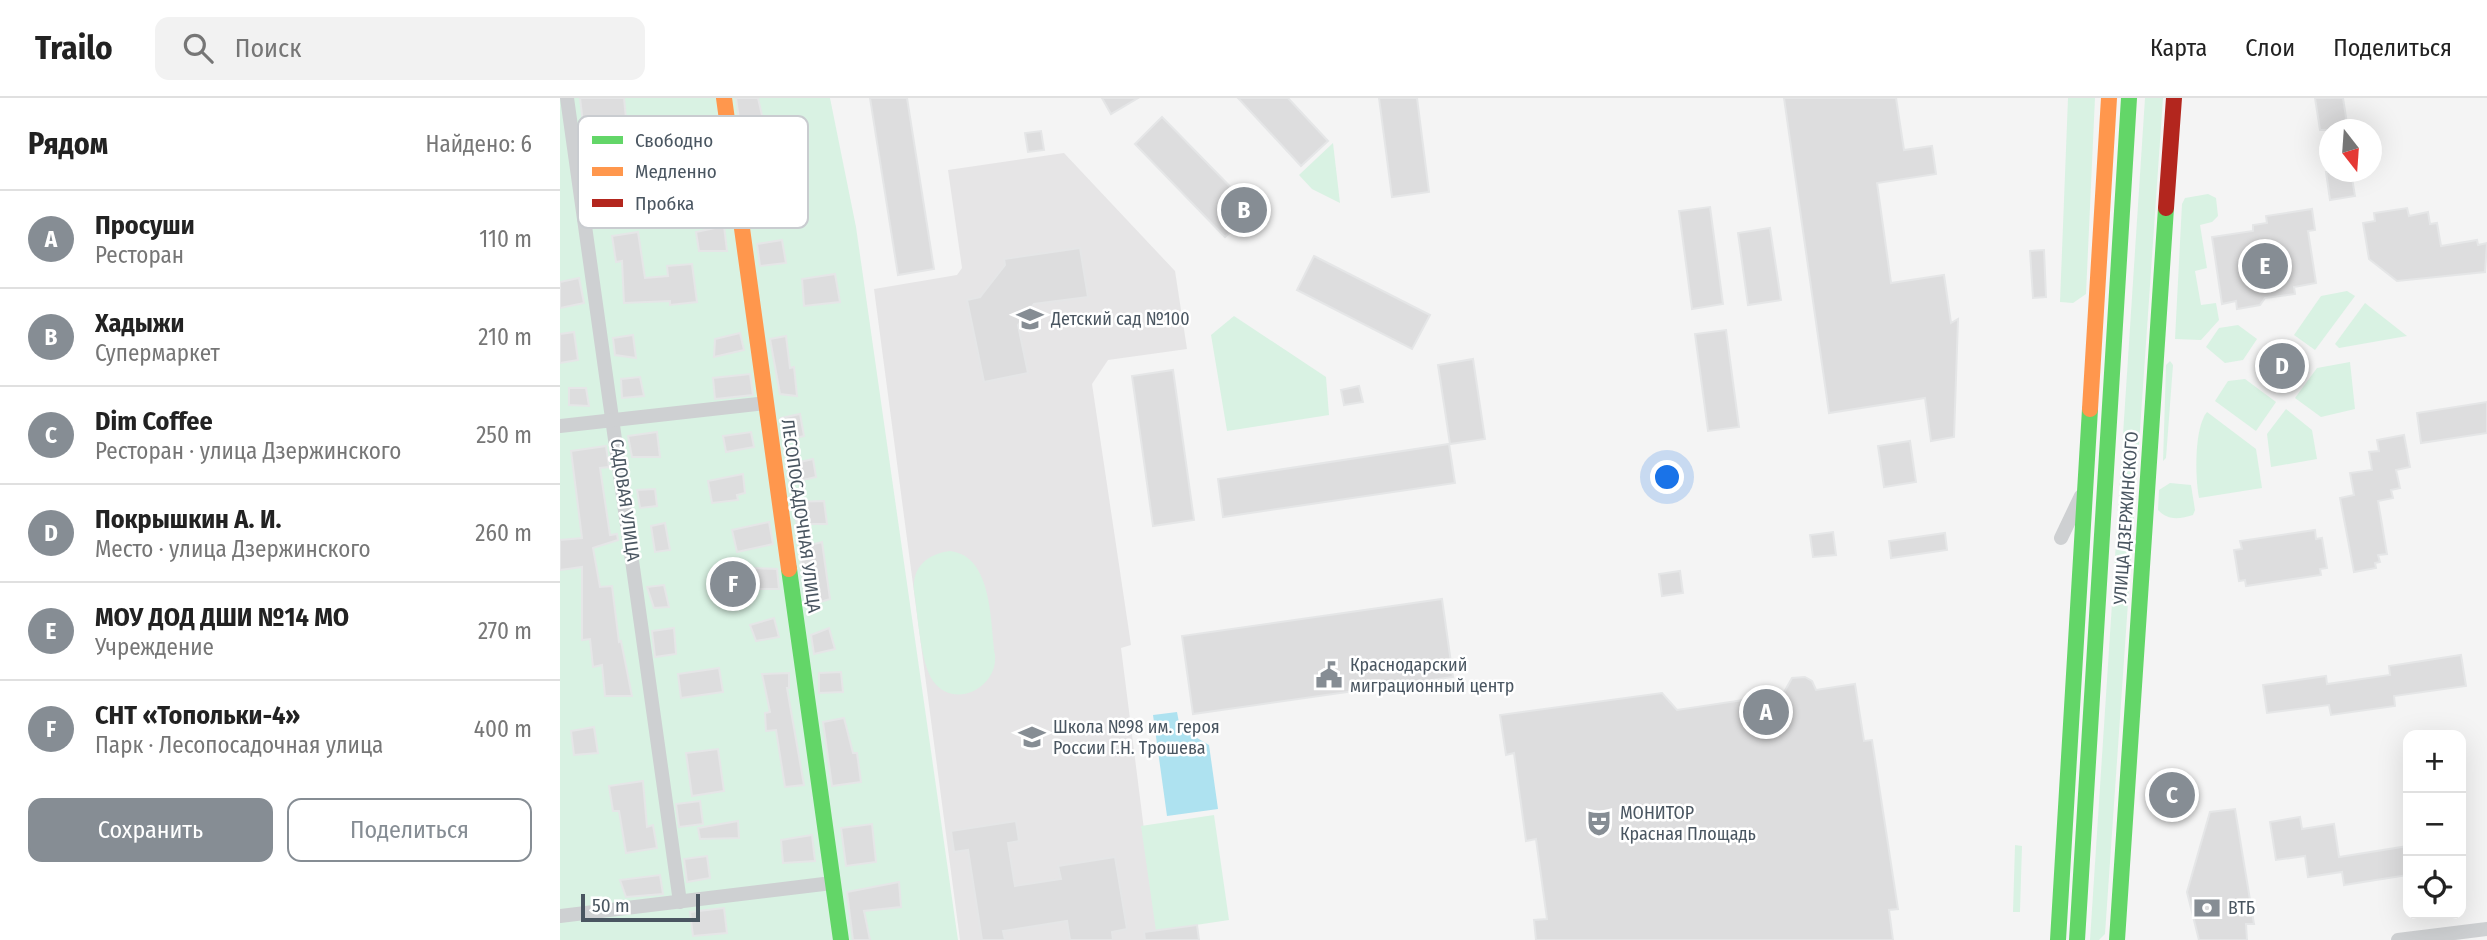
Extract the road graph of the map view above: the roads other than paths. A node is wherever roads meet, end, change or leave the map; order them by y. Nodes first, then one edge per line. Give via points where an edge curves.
1 (567, 98) edge
2 (724, 98) edge
3 (2109, 98) edge
4 (2130, 98) edge
5 (2174, 98) edge
6 (726, 116) edge
7 (578, 172) edge
8 (586, 228) edge
9 (742, 228) edge
10 (766, 403) junction
11 (615, 421) junction
12 (560, 426) edge
13 (2086, 485) junction
14 (2061, 538) dead end
15 (832, 883) junction
16 (680, 902) junction
17 (560, 916) edge
18 (2487, 929) edge
19 (841, 940) edge
20 (2058, 940) edge
21 (2077, 940) edge
22 (2117, 940) edge
23 (2398, 940) edge

1 - 7 street, САДОВАЯ УЛИЦА
2 - 6 street, ЛЕСОПОСАДОЧНАЯ УЛИЦА
3 - 13 street
4 - 21 street, УЛИЦА ДЗЕРЖИНСКОГО
5 - 22 street, УЛИЦА ДЗЕРЖИНСКОГО
8 - 11 street, САДОВАЯ УЛИЦА
9 - 10 street, ЛЕСОПОСАДОЧНАЯ УЛИЦА
10 - 11 street
10 - 15 street, ЛЕСОПОСАДОЧНАЯ УЛИЦА
11 - 12 street
11 - 16 street, САДОВАЯ УЛИЦА
13 - 14 street
13 - 20 street
15 - 16 street
15 - 19 street, ЛЕСОПОСАДОЧНАЯ УЛИЦА
16 - 17 street
18 - 23 street

